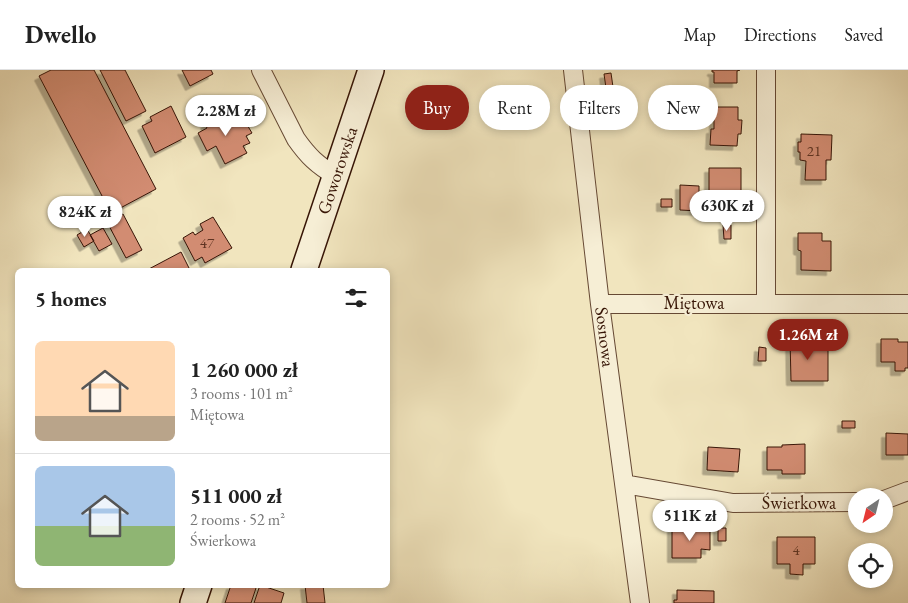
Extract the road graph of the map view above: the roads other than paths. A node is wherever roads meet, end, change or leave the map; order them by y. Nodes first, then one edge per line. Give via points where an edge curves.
1 (261, 70) edge
2 (371, 70) edge
3 (573, 70) edge
4 (766, 70) edge
5 (336, 176) junction
6 (305, 268) edge
7 (766, 303) junction
8 (600, 304) junction
9 (908, 304) edge
10 (624, 484) junction
11 (908, 491) edge
12 (893, 497) edge
13 (848, 502) edge
14 (198, 588) edge
15 (193, 603) edge
16 (640, 603) edge

1 - 5 street via 296,139 311,159
2 - 5 main road, Goworowska
3 - 8 street, Sosnowa
4 - 7 street
5 - 6 main road, Goworowska
7 - 8 street, Miętowa
7 - 9 street, Miętowa
8 - 10 street, Sosnowa
10 - 13 street, Świerkowa via 733,502
10 - 16 street, Sosnowa
11 - 12 street
14 - 15 main road

